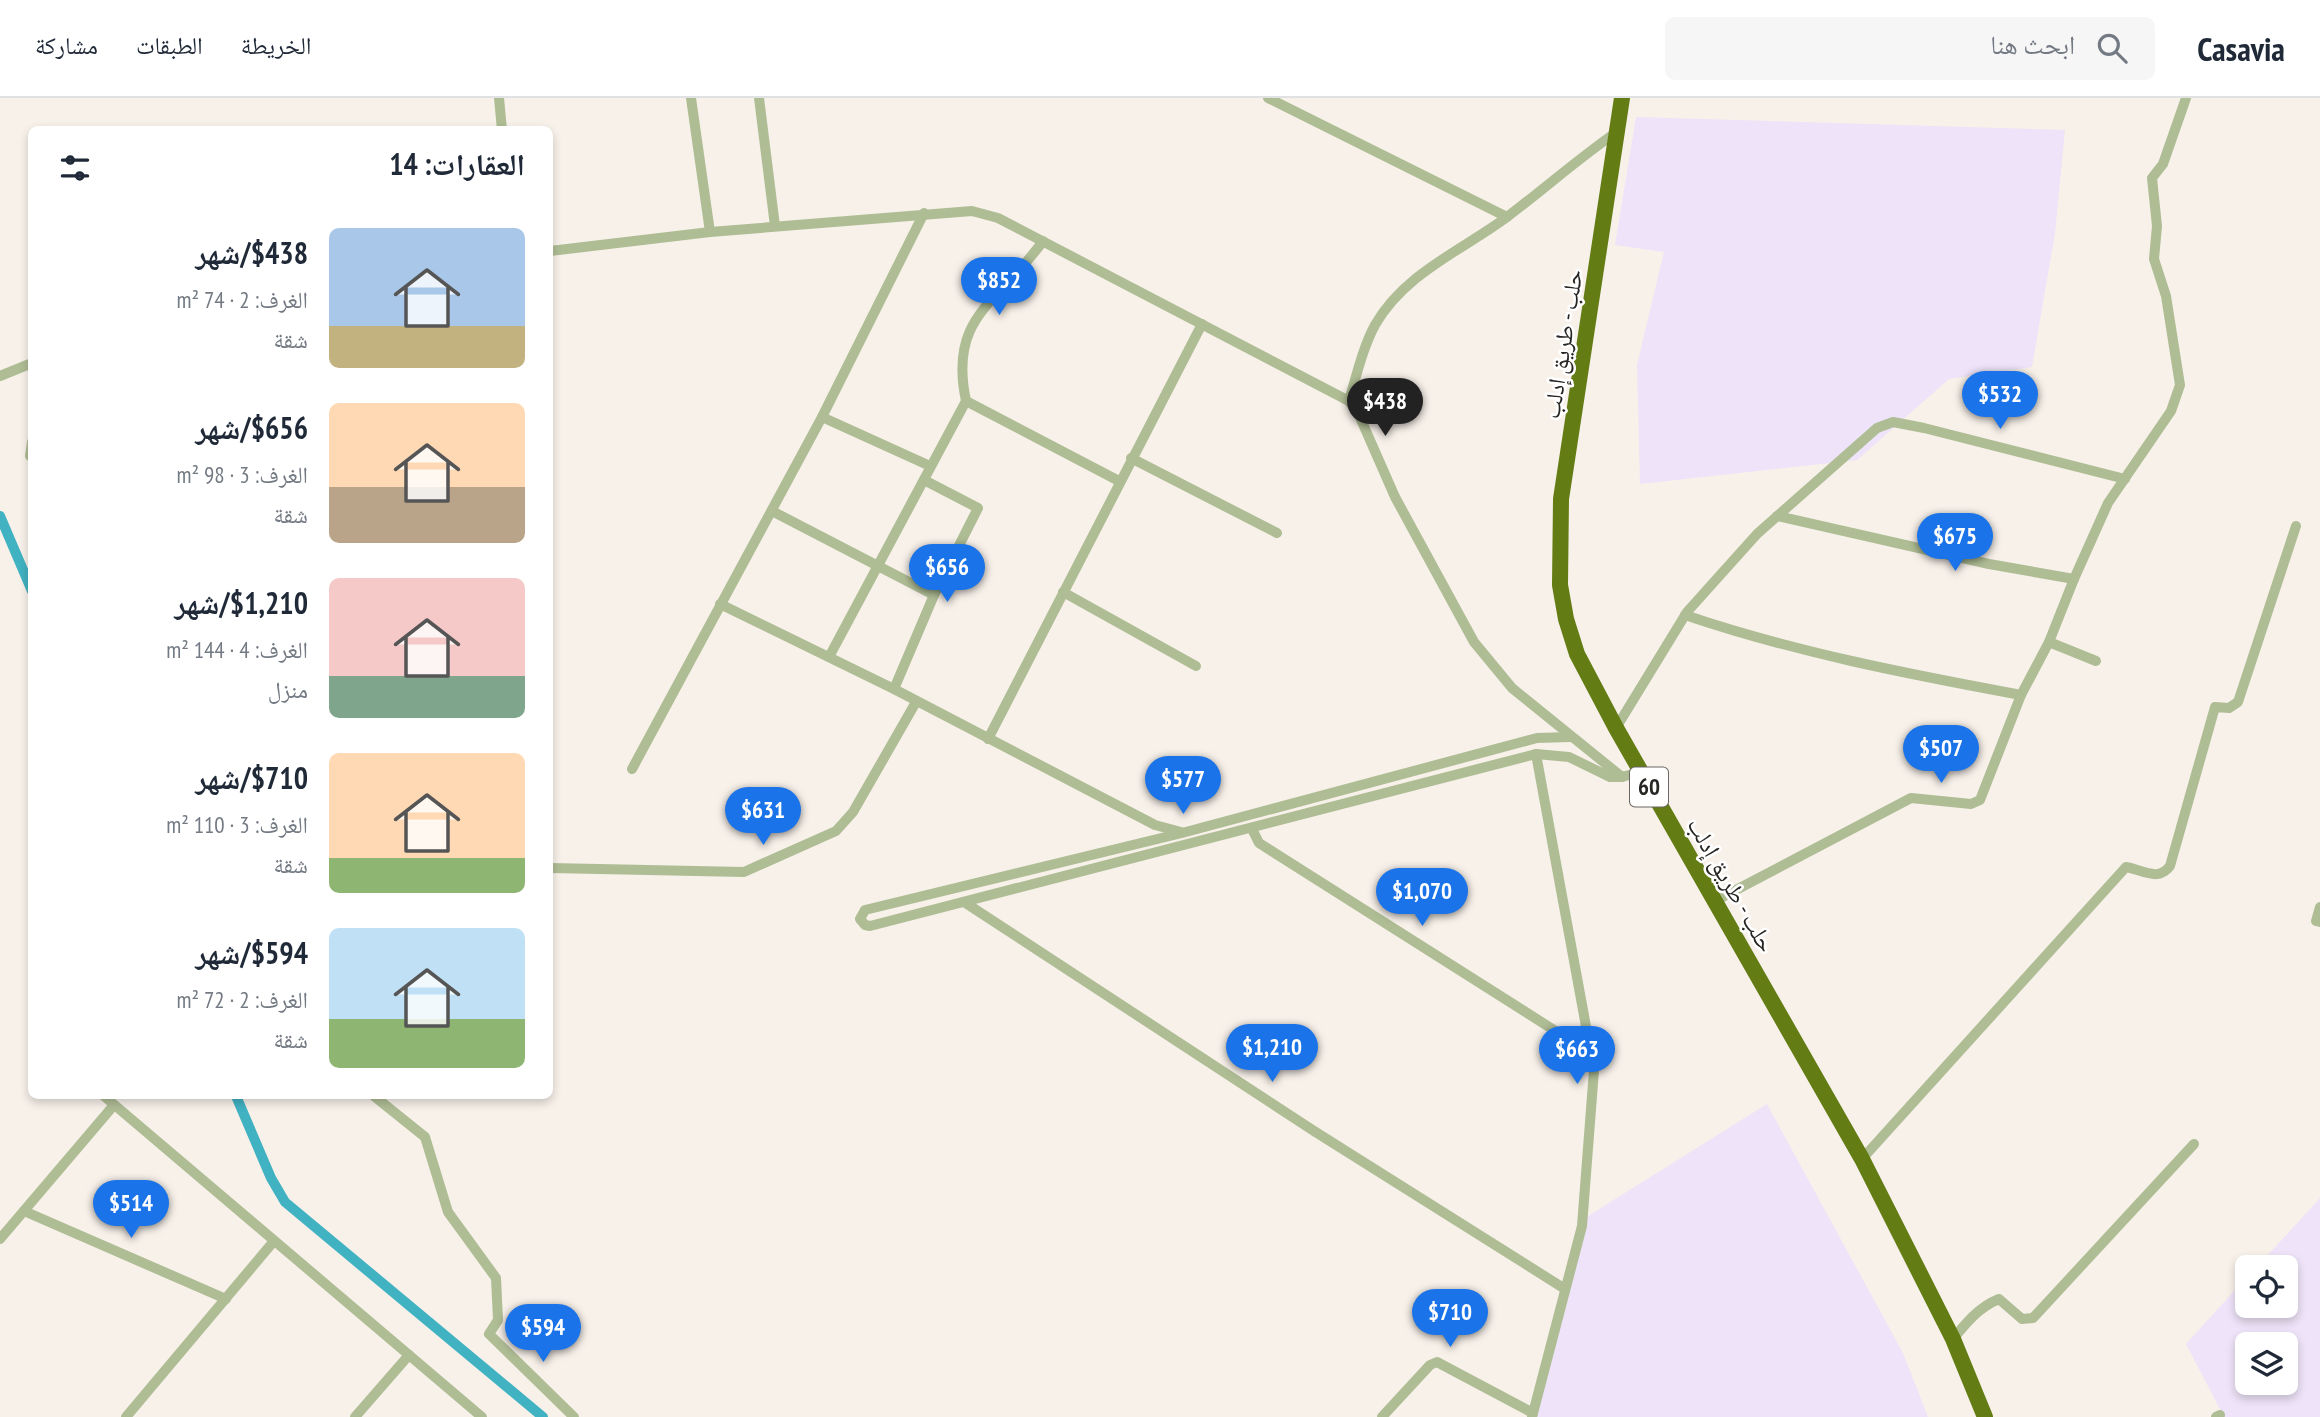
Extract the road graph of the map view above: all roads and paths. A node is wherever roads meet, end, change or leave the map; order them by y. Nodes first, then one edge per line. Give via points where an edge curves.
1 (499, 98) edge
2 (691, 98) edge
3 (759, 98) edge
4 (1268, 98) edge
5 (1622, 98) edge
6 (2186, 98) edge
7 (502, 126) edge
8 (1618, 131) junction
9 (924, 213) junction
10 (1507, 216) junction
11 (775, 226) junction
12 (710, 232) junction
13 (1043, 241) junction
14 (553, 251) edge
15 (1202, 324) junction
16 (28, 365) edge
17 (0, 376) edge
18 (966, 401) junction
19 (1349, 401) junction
20 (822, 417) junction
21 (1131, 458) junction
22 (930, 466) junction
23 (2125, 479) junction
24 (924, 480) junction
25 (1119, 481) junction
26 (772, 511) junction
27 (1777, 516) junction
28 (2296, 526) dead end
29 (1277, 533) dead end
30 (877, 566) junction
31 (2074, 579) junction
32 (1063, 592) junction
33 (934, 595) junction
34 (720, 604) junction
35 (1685, 615) junction
36 (2049, 642) junction
37 (829, 657) junction
38 (2096, 661) dead end
39 (1196, 666) dead end
40 (894, 689) junction
41 (2021, 695) junction
42 (916, 702) junction
43 (1616, 729) junction
44 (1571, 737) junction
45 (988, 739) junction
46 (1536, 754) junction
47 (632, 769) dead end
48 (1640, 772) junction
49 (1622, 777) junction
50 (1252, 829) junction
51 (1182, 833) junction
52 (1201, 842) junction
53 (553, 868) edge
54 (1715, 901) junction
55 (964, 902) junction
56 (2320, 907) edge
57 (2320, 922) edge
58 (1590, 1036) junction
59 (107, 1099) edge
60 (378, 1099) edge
61 (114, 1105) junction
62 (2194, 1144) dead end
63 (1862, 1158) junction
64 (24, 1211) junction
65 (0, 1239) edge
66 (274, 1241) junction
67 (1566, 1289) junction
68 (226, 1299) junction
69 (1953, 1339) junction
70 (409, 1355) junction
71 (1533, 1415) edge
72 (126, 1417) edge
73 (355, 1417) edge
74 (482, 1417) edge
75 (574, 1417) edge
76 (1382, 1417) edge
77 (1985, 1417) edge

1 - 7 street
2 - 12 street
3 - 11 street
4 - 10 street
5 - 8 highway, حلب - طريق إدلب / 60
6 - 23 street via 2163,164 2152,178 2157,226 2154,259 2166,296 2180,385 2171,411
8 - 10 street
8 - 43 highway, حلب - طريق إدلب / 60 via 1561,499 1558,544 1566,619 1577,654
9 - 11 street
9 - 13 street via 972,211 998,218
9 - 20 street
10 - 19 street via 1425,270 1387,307 1374,327
11 - 12 street
12 - 14 street
13 - 15 street
13 - 18 street via 966,334 960,357
15 - 19 street
15 - 21 street
16 - 17 street
18 - 22 street
18 - 25 street
19 - 44 street via 1474,642 1512,688
20 - 22 street
20 - 26 street
21 - 25 street
21 - 29 street
22 - 24 street
23 - 27 street via 1893,422 1877,428
23 - 31 street via 2102,514
24 - 30 street
24 - 33 street via 978,508
25 - 32 street
26 - 30 street
26 - 34 street
27 - 31 street via 1989,565
27 - 35 street
28 - 63 street via 2238,702 2229,708 2215,707 2170,866 2156,876 2126,867
30 - 33 street
30 - 37 street
31 - 36 street
32 - 39 street
32 - 45 street
33 - 40 street
34 - 37 street
34 - 47 street
35 - 41 street via 1817,653
35 - 43 street
36 - 38 street
36 - 41 street
37 - 40 street
40 - 42 street
41 - 54 street via 1980,800 1971,804 1911,798
42 - 45 street
42 - 53 street via 853,812 836,831 744,872
43 - 48 highway, حلب - طريق إدلب / 60
44 - 49 street
44 - 51 street via 1537,738
45 - 51 street via 1155,825
46 - 49 street via 1569,757 1610,777
46 - 50 street
46 - 58 street
48 - 49 street
48 - 54 highway, حلب - طريق إدلب / 60
50 - 52 street
50 - 58 street via 1259,843 1565,1037 1582,1041
51 - 52 street
51 - 55 street via 865,910 860,919 870,926
52 - 55 street
54 - 63 highway, حلب - طريق إدلب / 60
55 - 67 street
56 - 57 street via 2316,921
58 - 67 street via 1594,1070 1584,1212
59 - 61 street
60 - 75 street via 425,1137 448,1212 496,1278 498,1320 489,1334
61 - 64 street
61 - 66 street
62 - 69 street via 2033,1318 2022,1319 1999,1299 1970,1318
63 - 69 highway, حلب - طريق إدلب / 60
64 - 65 street
64 - 68 street
66 - 68 street
66 - 70 street
67 - 71 street
68 - 72 street
69 - 77 highway, حلب - طريق إدلب / 60
70 - 73 street
70 - 74 street
71 - 76 street via 1437,1362

